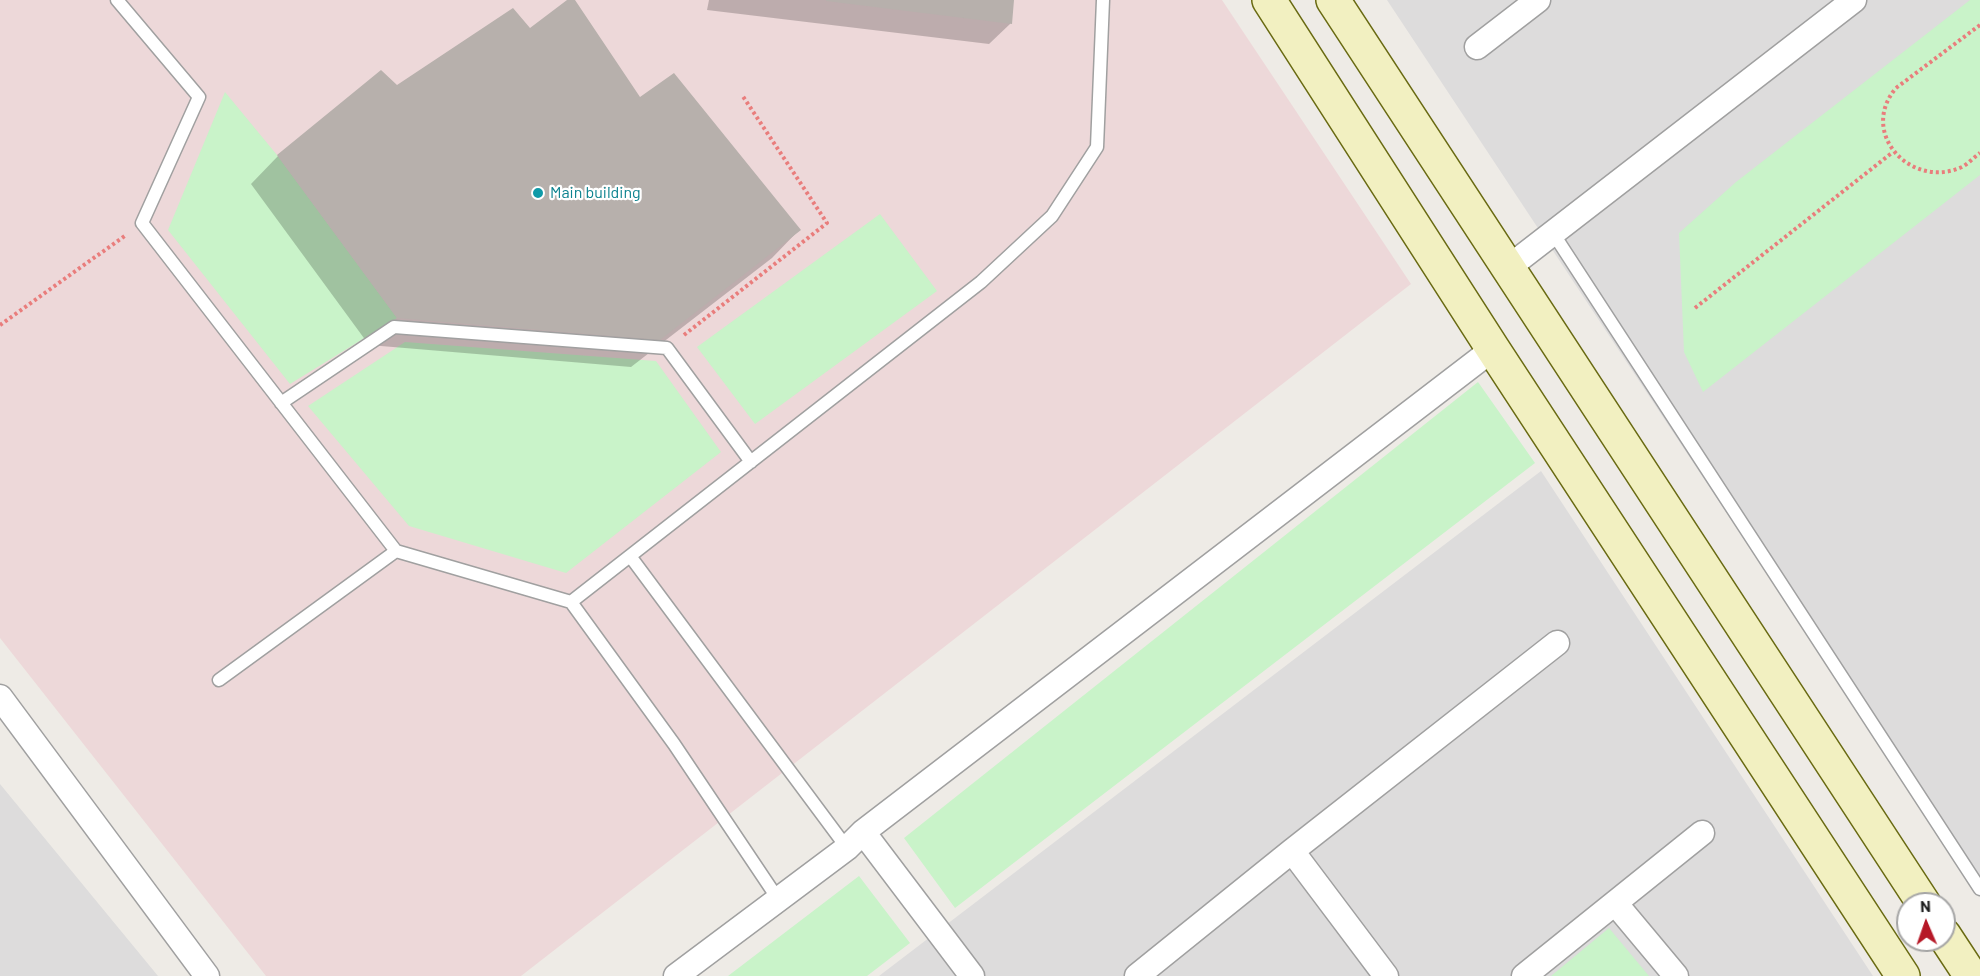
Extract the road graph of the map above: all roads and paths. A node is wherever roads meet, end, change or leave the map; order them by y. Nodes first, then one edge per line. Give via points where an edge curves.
1 (117, 0) edge
2 (1104, 0) edge
3 (1269, 0) edge
4 (1333, 0) edge
5 (1538, 0) edge
6 (1854, 0) edge
7 (1980, 26) edge
8 (1477, 46) dead end
9 (742, 95) dead end
10 (1893, 152) junction
11 (1980, 153) edge
12 (142, 224) junction
13 (1553, 233) junction
14 (1509, 267) junction
15 (1695, 308) dead end
16 (0, 325) edge
17 (667, 348) junction
18 (1493, 349) junction
19 (281, 403) junction
20 (751, 462) junction
21 (396, 551) junction
22 (630, 556) junction
23 (571, 602) junction
24 (1557, 643) dead end
25 (219, 680) dead end
26 (0, 697) edge
27 (1702, 833) dead end
28 (855, 840) junction
29 (1292, 851) junction
30 (1980, 889) edge
31 (1916, 892) edge
32 (778, 899) junction
33 (1615, 903) junction
34 (1955, 952) edge
35 (207, 976) edge
36 (676, 976) edge
37 (972, 976) edge
38 (1137, 976) edge
39 (1386, 976) edge
40 (1524, 976) edge
41 (1676, 976) edge
42 (1903, 976) edge
43 (1971, 976) edge

1 - 12 lane via 199,98
2 - 20 lane via 1097,147 1052,216 981,282
3 - 18 main road
4 - 14 main road
5 - 8 street
6 - 13 street
7 - 10 path via 1888,98 1884,120 1886,139
9 - 17 path via 827,224
10 - 11 path via 1909,164 1932,171 1963,167
10 - 15 path
12 - 16 path
12 - 19 lane
13 - 14 street
13 - 30 lane
14 - 31 main road
17 - 19 lane via 394,327
17 - 20 lane
18 - 28 street
18 - 42 main road
19 - 21 lane
20 - 22 lane
21 - 23 lane
21 - 25 lane
22 - 23 lane
22 - 28 lane
23 - 32 lane via 674,744
24 - 29 street
26 - 35 street
27 - 33 street
28 - 32 street
28 - 37 street
29 - 38 street
29 - 39 street
32 - 36 street
33 - 40 street
33 - 41 street
34 - 43 main road

